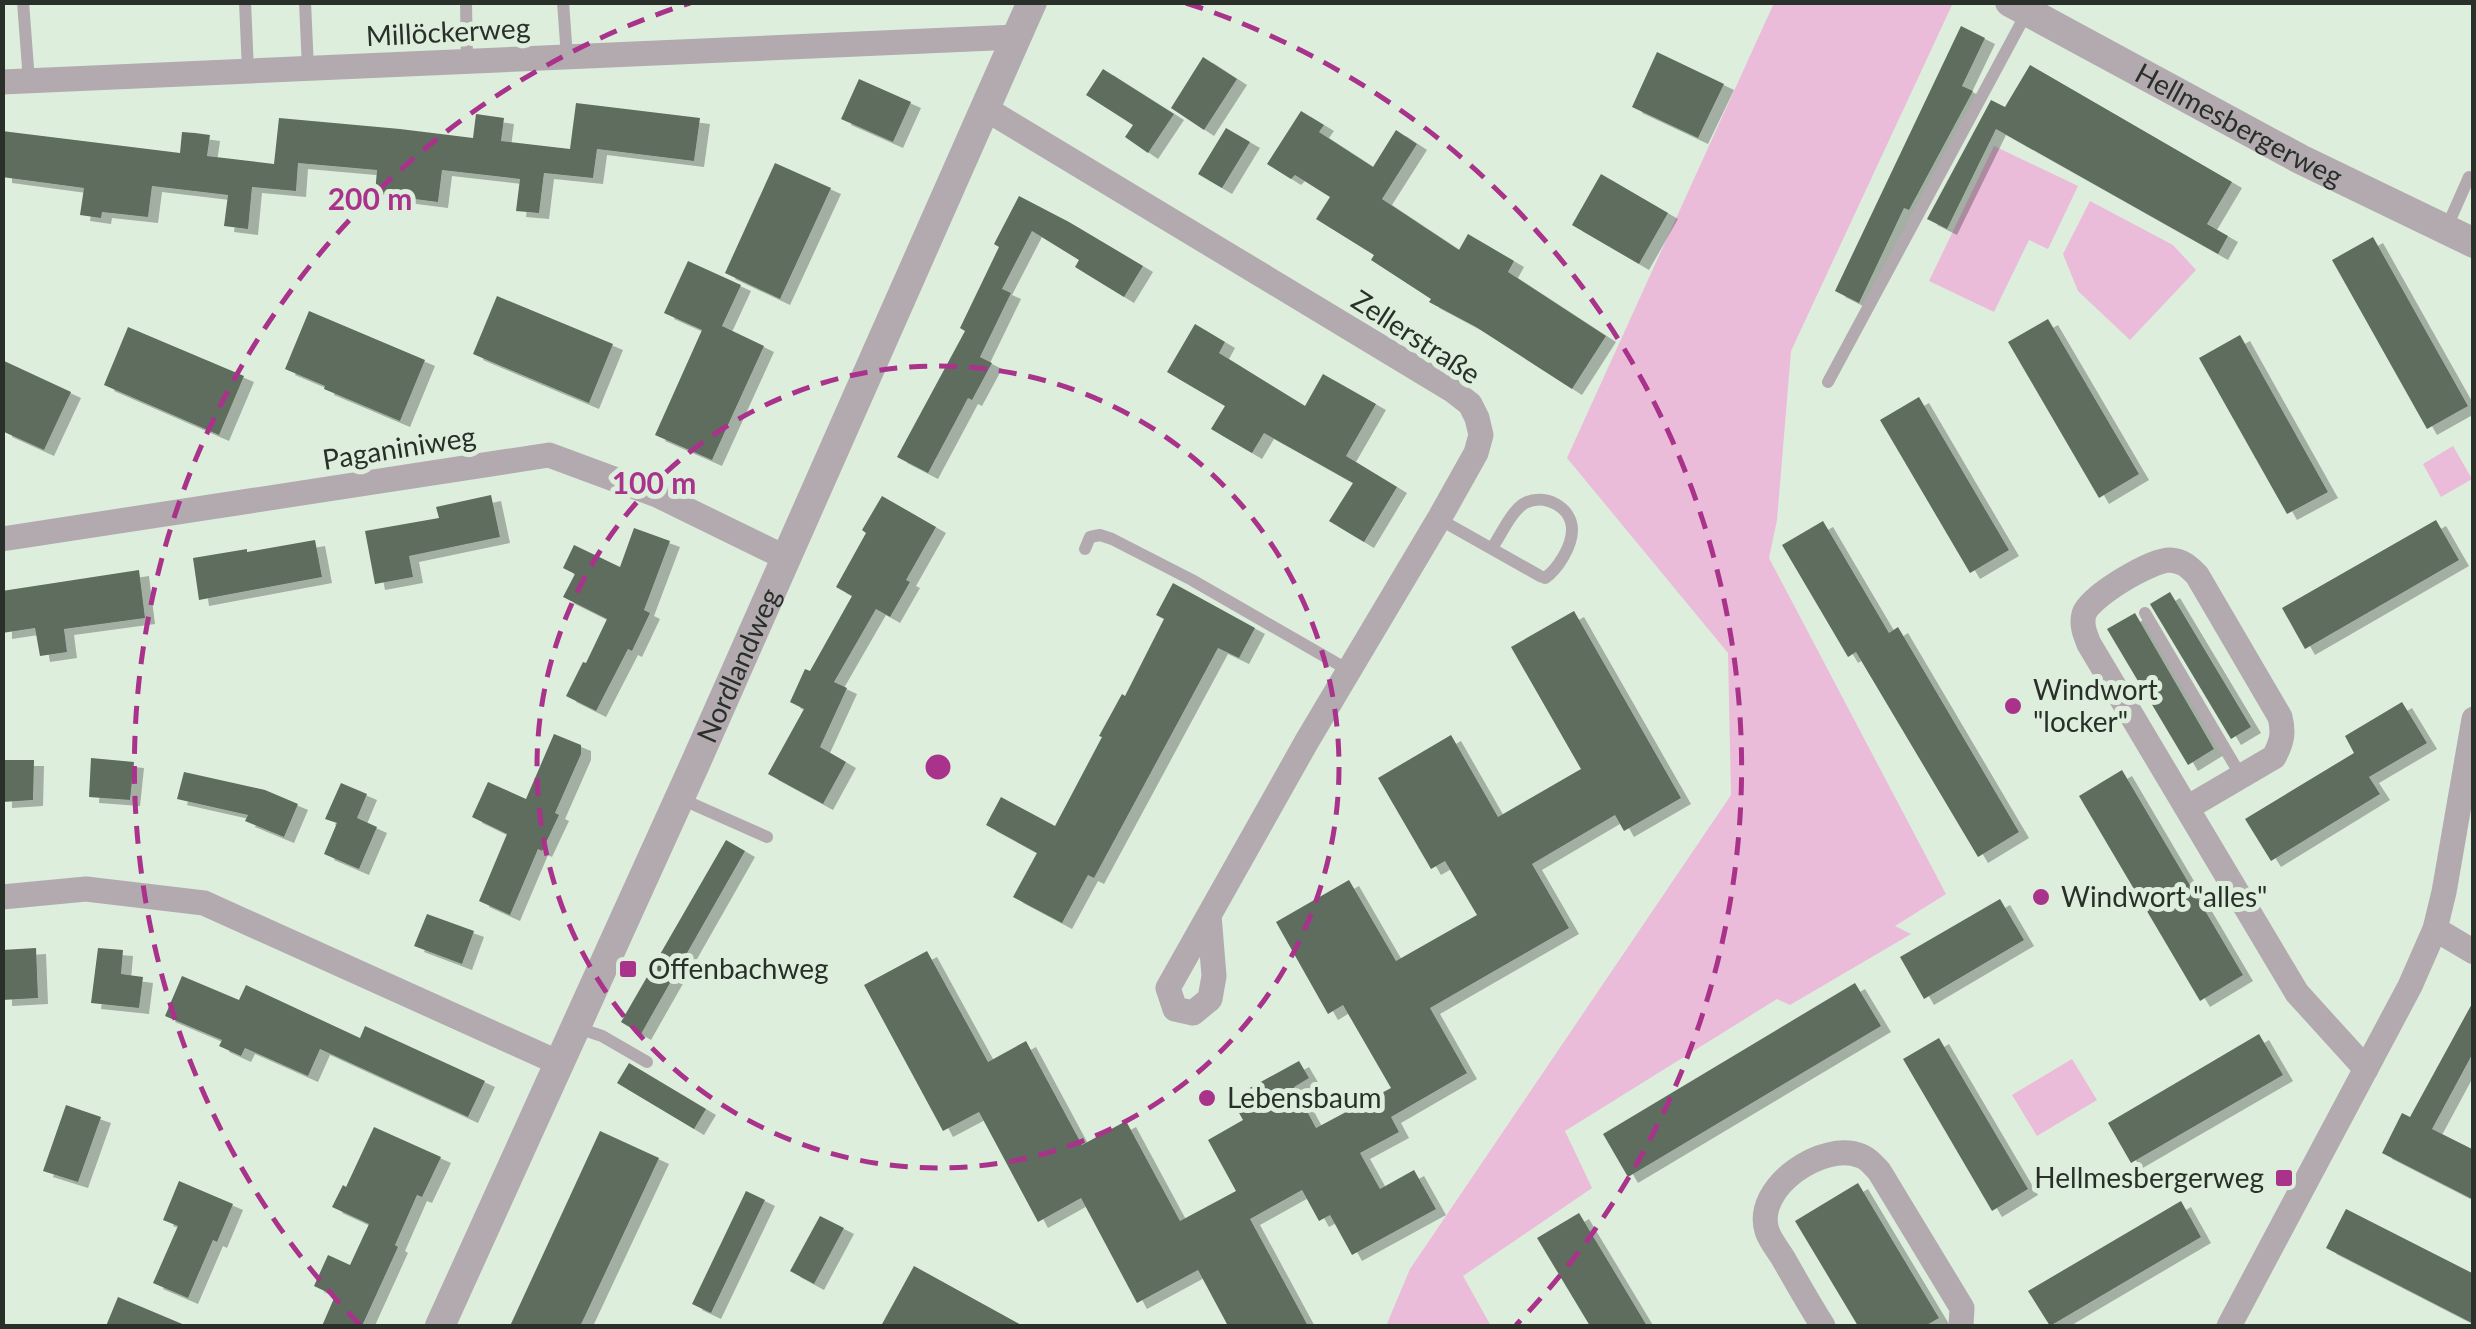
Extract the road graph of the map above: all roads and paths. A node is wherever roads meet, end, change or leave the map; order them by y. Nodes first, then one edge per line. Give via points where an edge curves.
1 (23, 2) edge
2 (245, 2) edge
3 (305, 2) edge
4 (466, 2) edge
5 (564, 2) edge
6 (1032, 2) edge
7 (2018, 7) edge
8 (1016, 37) junction
9 (567, 57) junction
10 (467, 62) junction
11 (308, 68) junction
12 (248, 71) junction
13 (29, 81) junction
14 (2, 82) edge
15 (986, 109) junction
16 (2468, 177) dead end
17 (2446, 229) junction
18 (2474, 243) edge
19 (1828, 382) dead end
20 (1439, 519) junction
21 (2, 539) edge
22 (1492, 548) junction
23 (1085, 549) dead end
24 (786, 558) junction
25 (2145, 614) dead end
26 (1350, 671) junction
27 (2474, 719) edge
28 (2241, 776) junction
29 (680, 798) junction
30 (2187, 808) junction
31 (768, 838) dead end
32 (2, 897) edge
33 (1210, 914) dead end
34 (2435, 929) junction
35 (2474, 952) edge
36 (576, 1027) junction
37 (647, 1062) dead end
38 (559, 1063) junction
39 (2366, 1069) junction
40 (440, 1326) edge
41 (1822, 1326) edge
42 (1961, 1326) edge
43 (2229, 1326) edge

1 - 13 lane
2 - 12 lane
3 - 11 lane
4 - 10 lane
5 - 9 lane
6 - 8 street, Nordlandweg
7 - 17 street, Hellmesbergerweg via 2300,159
7 - 19 lane
8 - 9 street, Millöckerweg
8 - 15 street, Nordlandweg
9 - 10 street, Millöckerweg
10 - 11 street, Millöckerweg
11 - 12 street, Millöckerweg
12 - 13 street, Millöckerweg
13 - 14 street, Millöckerweg
15 - 20 street, Zellerstraße via 1470,404 1481,435
15 - 24 street, Nordlandweg
16 - 17 lane
17 - 18 street, Hellmesbergerweg
20 - 22 lane
20 - 26 street, Zellerstraße
21 - 24 street, Paganiniweg via 548,455 656,495
22 - 22 lane via 1546,578 1570,540 1570,519 1550,500 1524,504
23 - 26 lane via 1090,537 1112,539
24 - 29 street, Nordlandweg
25 - 28 lane
26 - 33 street, Zellerstraße
27 - 34 street
28 - 30 street
28 - 30 street via 2274,756 2284,732 2280,717 2196,575 2185,562 2152,564 2095,598 2082,628
29 - 31 lane
29 - 36 street, Nordlandweg
30 - 39 street via 2297,994
32 - 38 street via 86,889 204,903
34 - 35 street
34 - 39 street
36 - 37 lane
36 - 38 street, Nordlandweg
38 - 40 street, Nordlandweg
39 - 43 street
41 - 42 street via 1766,1230 1766,1209 1788,1176 1840,1153 1862,1156 1880,1170 1962,1308

